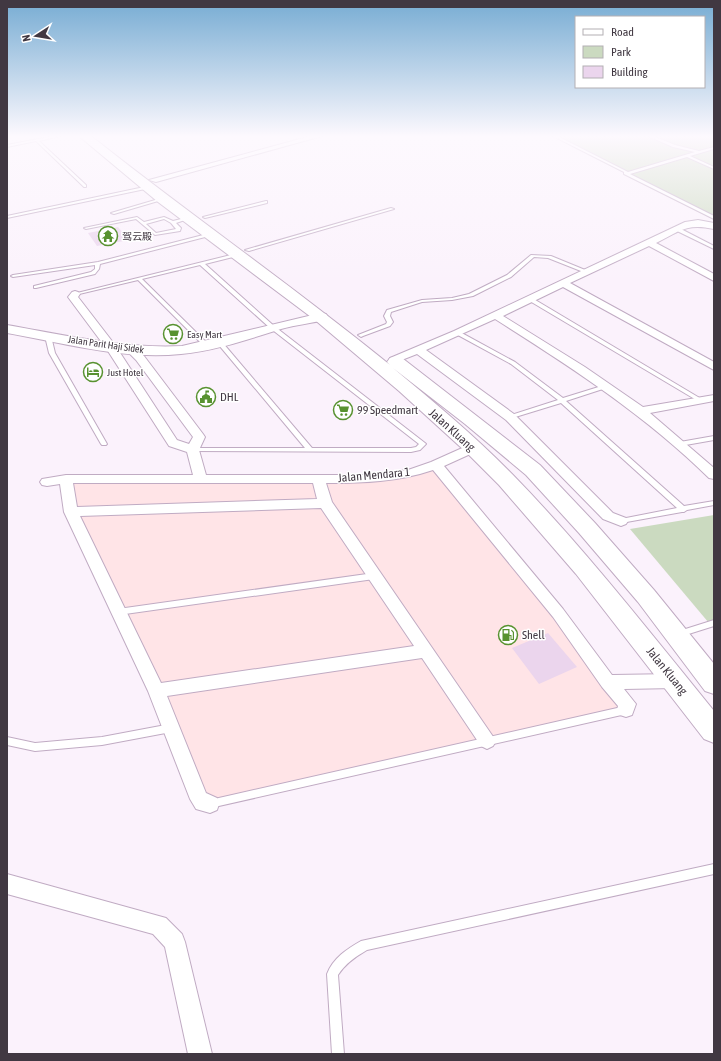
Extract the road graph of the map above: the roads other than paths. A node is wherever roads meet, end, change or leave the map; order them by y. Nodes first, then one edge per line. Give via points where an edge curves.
1 (140, 186) edge
2 (153, 186) edge
3 (155, 186) edge
4 (650, 186) edge
5 (163, 199) junction
6 (266, 202) dead end
7 (392, 209) dead end
8 (113, 213) dead end
9 (7, 217) edge
10 (205, 217) junction
11 (188, 218) junction
12 (714, 218) edge
13 (173, 222) junction
14 (143, 223) junction
15 (714, 226) edge
16 (86, 228) dead end
17 (677, 229) junction
18 (211, 234) junction
19 (650, 243) junction
20 (714, 248) edge
21 (243, 252) junction
22 (98, 263) junction
23 (202, 264) junction
24 (588, 272) junction
25 (13, 276) dead end
26 (714, 278) edge
27 (140, 280) junction
28 (564, 284) junction
29 (36, 287) dead end
30 (75, 294) joint
31 (530, 299) junction
32 (495, 315) junction
33 (321, 317) junction
34 (272, 327) junction
35 (7, 328) edge
36 (458, 333) junction
37 (361, 335) junction
38 (48, 336) junction
39 (213, 344) junction
40 (111, 347) junction
41 (130, 349) junction
42 (419, 350) junction
43 (394, 360) junction
44 (714, 367) edge
45 (607, 386) junction
46 (714, 398) edge
47 (562, 400) junction
48 (700, 400) junction
49 (641, 411) junction
50 (510, 417) junction
51 (714, 438) edge
52 (104, 444) dead end
53 (680, 444) junction
54 (473, 448) junction
55 (193, 450) junction
56 (310, 450) junction
57 (436, 465) junction
58 (533, 470) junction
59 (713, 472) edge
60 (66, 479) junction
61 (201, 479) junction
62 (318, 479) junction
63 (506, 480) junction
64 (47, 482) dead end
65 (590, 498) junction
66 (324, 503) junction
67 (565, 503) junction
68 (714, 503) edge
69 (684, 510) junction
70 (71, 512) junction
71 (621, 521) joint
72 (374, 576) junction
73 (646, 596) junction
74 (609, 600) junction
75 (118, 612) junction
76 (714, 623) edge
77 (677, 635) junction
78 (426, 651) junction
79 (675, 681) junction
80 (608, 682) junction
81 (714, 683) edge
82 (156, 691) junction
83 (626, 710) joint
84 (171, 728) junction
85 (714, 731) edge
86 (7, 741) edge
87 (487, 741) junction
88 (210, 804) joint
89 (714, 869) edge
90 (7, 884) edge
91 (200, 1054) edge
92 (338, 1054) edge

1 - 9 lane
2 - 5 highway, Jalan Kluang
3 - 10 highway, Jalan Kluang
4 - 12 lane
5 - 8 lane
5 - 11 highway, Jalan Kluang
6 - 10 lane
7 - 21 lane
10 - 21 highway, Jalan Kluang
11 - 13 lane
11 - 18 highway, Jalan Kluang
13 - 14 lane via 164,218
13 - 14 lane via 178,230 160,234 155,234
14 - 16 lane via 134,218
15 - 17 street via 698,223
17 - 19 street
17 - 20 lane
18 - 21 highway, Jalan Kluang
18 - 22 lane
19 - 24 street
19 - 26 street
21 - 23 lane
21 - 33 highway, Jalan Kluang
21 - 37 highway, Jalan Kluang
22 - 25 lane
22 - 29 lane via 93,273
23 - 27 lane
23 - 34 lane
24 - 28 street
24 - 37 lane via 549,257 533,256 509,276 471,295 452,299 422,300 389,311 388,325
27 - 30 lane
27 - 39 lane
28 - 31 street
28 - 44 street
30 - 40 street via 73,297
31 - 32 street
31 - 48 lane
32 - 36 street
32 - 45 street
33 - 34 street, Jalan Parit Haji Sidek
33 - 54 highway, Jalan Kluang
34 - 39 street, Jalan Parit Haji Sidek
34 - 56 lane via 422,444 418,449 412,450
35 - 38 street, Jalan Parit Haji Sidek
36 - 42 street
36 - 47 lane via 513,363
37 - 43 highway, Jalan Kluang
38 - 40 street, Jalan Parit Haji Sidek
38 - 52 lane via 52,353
39 - 41 street, Jalan Parit Haji Sidek via 181,350
39 - 56 lane
40 - 41 street, Jalan Parit Haji Sidek
40 - 55 street via 173,443
41 - 55 street via 140,358 199,437
42 - 43 street
42 - 50 street
43 - 58 highway, Jalan Kluang
45 - 47 lane
45 - 49 street
46 - 48 street
47 - 50 lane
47 - 69 lane
48 - 49 street
49 - 53 street
50 - 65 street
51 - 53 lane
53 - 59 street
54 - 57 street, Jalan Mendara 1
54 - 63 highway, Jalan Kluang
55 - 56 lane
55 - 61 street
57 - 62 street, Jalan Mendara 1 via 408,474 362,479
57 - 80 street via 553,607
58 - 63 highway via 536,485 524,487
58 - 67 highway, Jalan Kluang
60 - 61 street, Jalan Mendara 1
60 - 64 street, Jalan Mendara 1
60 - 70 street
61 - 62 street, Jalan Mendara 1
62 - 66 street
63 - 74 highway, Jalan Kluang
65 - 67 street
65 - 71 street via 608,516
66 - 70 street
66 - 72 street
67 - 73 highway, Jalan Kluang
68 - 69 lane
69 - 71 lane
70 - 75 street
72 - 75 lane
72 - 78 street
73 - 74 highway via 630,586 614,582 608,584 606,591
73 - 77 highway, Jalan Kluang
74 - 79 highway, Jalan Kluang
75 - 82 street
76 - 77 lane
77 - 81 highway, Jalan Kluang
78 - 82 street
78 - 87 street
79 - 80 street
79 - 85 highway, Jalan Kluang
80 - 83 street via 627,704
82 - 84 street
83 - 87 lane
84 - 86 lane via 95,742 35,746
84 - 88 street via 199,799
87 - 88 lane
89 - 92 lane via 365,944 348,954 332,974
90 - 91 street via 159,925 174,942

